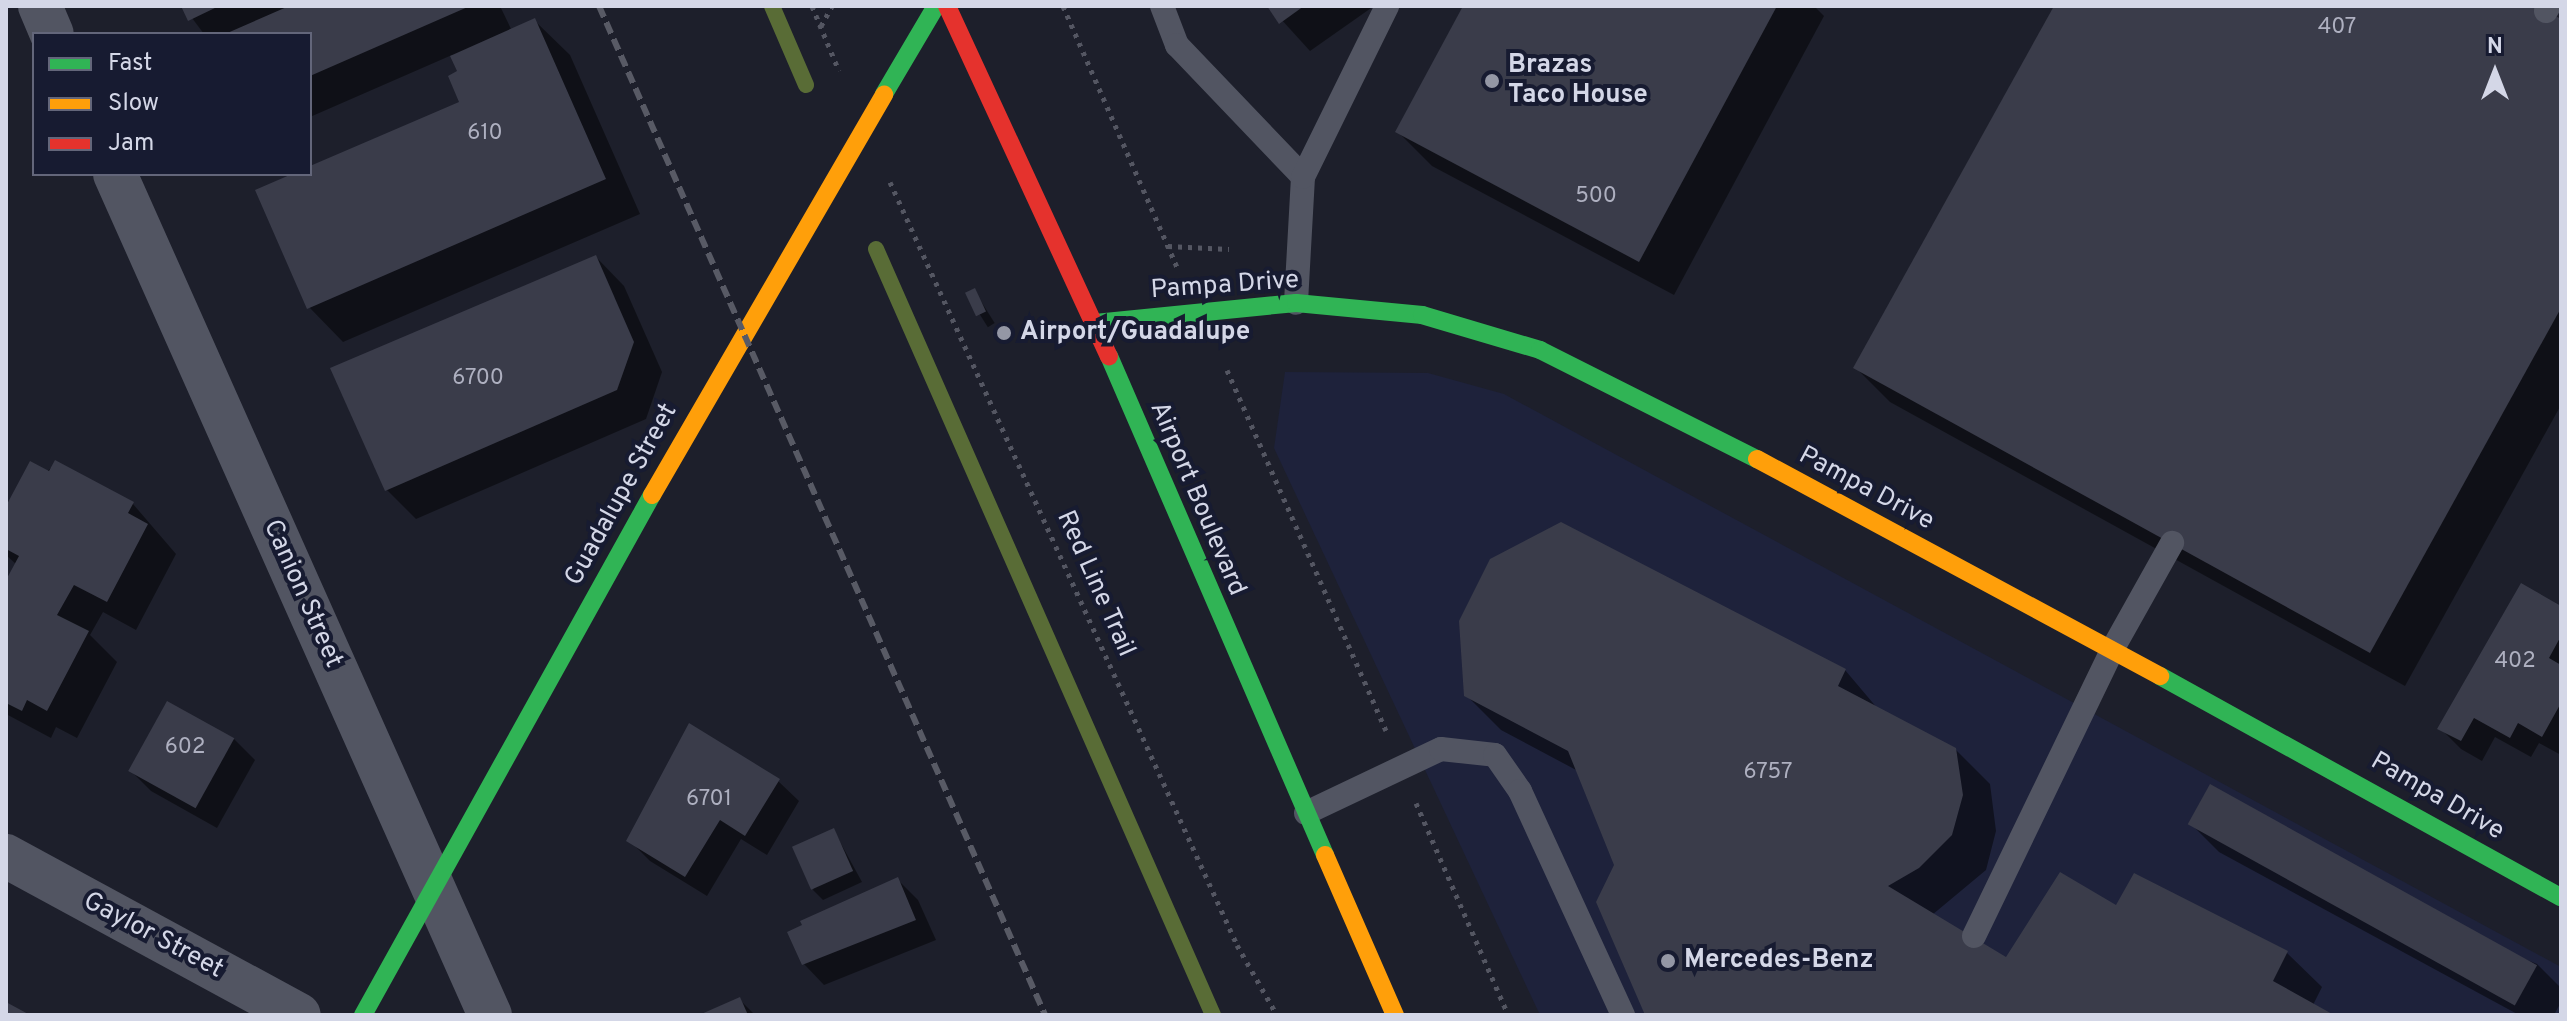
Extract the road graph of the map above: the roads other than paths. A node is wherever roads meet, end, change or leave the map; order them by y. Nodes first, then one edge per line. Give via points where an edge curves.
1 (40, 6) edge
2 (936, 6) edge
3 (947, 6) edge
4 (1162, 6) edge
5 (1387, 6) edge
6 (51, 32) edge
7 (116, 176) edge
8 (1303, 177) junction
9 (1296, 303) junction
10 (1095, 323) junction
11 (2172, 543) dead end
12 (2112, 650) junction
13 (1306, 813) junction
14 (6, 856) edge
15 (434, 888) junction
16 (2561, 897) edge
17 (1974, 936) dead end
18 (299, 1015) edge
19 (363, 1015) edge
20 (490, 1015) edge
21 (1395, 1015) edge
22 (1623, 1015) edge

1 - 6 street
2 - 15 street, Guadalupe Street via 743,332
3 - 10 street, Airport Boulevard
4 - 8 lane via 1177,45
5 - 8 lane
7 - 15 street, Canion Street
8 - 9 lane
9 - 10 street, Pampa Drive
9 - 12 street, Pampa Drive via 1422,315 1540,350 1628,390
10 - 13 street, Airport Boulevard
11 - 12 lane
12 - 16 street, Pampa Drive
12 - 17 lane
13 - 21 street, Airport Boulevard
13 - 22 lane via 1441,749 1495,755 1520,791
14 - 18 street, Gaylor Street
15 - 19 street, Guadalupe Street
15 - 20 street, Canion Street

